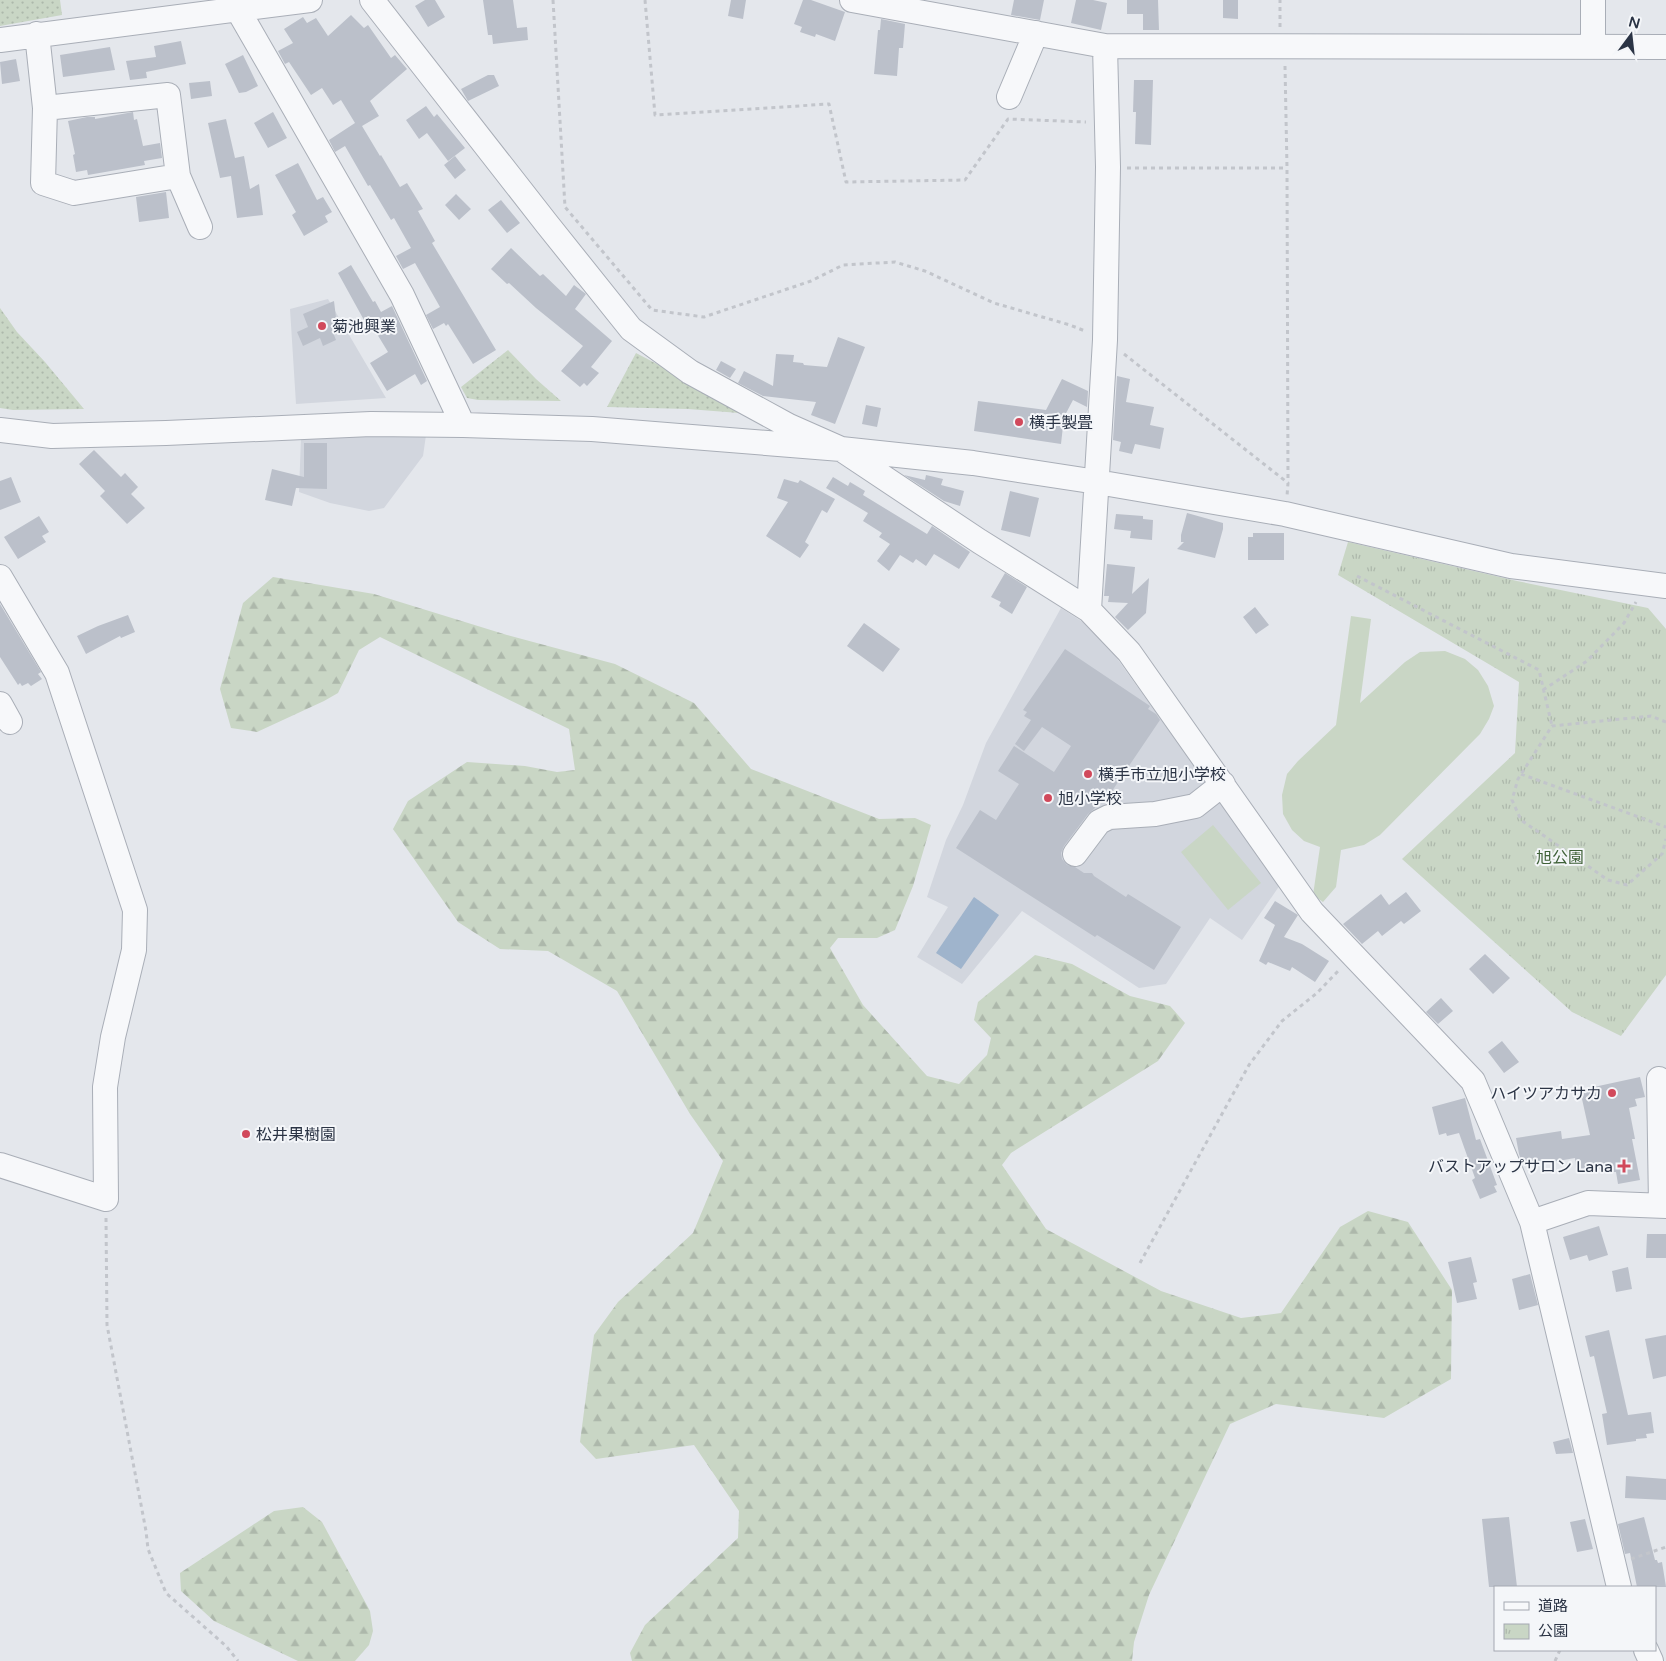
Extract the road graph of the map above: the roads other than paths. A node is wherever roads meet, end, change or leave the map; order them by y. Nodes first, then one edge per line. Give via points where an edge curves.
1 (310, 0) edge
2 (372, 0) edge
3 (852, 0) edge
4 (1593, 0) edge
5 (238, 10) junction
6 (1036, 33) junction
7 (37, 34) junction
8 (0, 40) edge
9 (1105, 46) junction
10 (1594, 47) junction
11 (1666, 47) edge
12 (1009, 96) dead end
13 (45, 108) junction
14 (178, 176) junction
15 (200, 227) dead end
16 (462, 425) junction
17 (0, 430) edge
18 (842, 449) junction
19 (1097, 482) junction
20 (0, 577) edge
21 (1657, 584) edge
22 (1089, 610) junction
23 (1223, 784) junction
24 (1075, 854) dead end
25 (1659, 1079) dead end
26 (0, 1165) edge
27 (1663, 1205) edge
28 (1532, 1222) junction
29 (1617, 1576) edge

1 - 5 street
2 - 18 street via 631,328 690,372 789,426
3 - 6 street
4 - 10 street
5 - 7 street
5 - 16 street via 402,295
6 - 9 street
6 - 12 street
7 - 8 street
7 - 13 street
9 - 10 street
9 - 19 street via 1108,123 1105,340
10 - 11 street
13 - 14 street via 168,94
13 - 14 street via 43,183 74,193
14 - 15 street
16 - 17 street via 371,424 52,436
16 - 18 street via 592,429
18 - 19 street via 973,463
18 - 22 street
19 - 21 street via 1285,514 1511,566
19 - 22 street
20 - 26 street via 57,673 135,910 134,950 113,1037 105,1087 106,1199
22 - 23 street via 1128,652
23 - 24 street via 1195,806 1155,814 1109,817 1099,822
23 - 28 street via 1312,912 1473,1081
25 - 27 street
27 - 28 street via 1588,1203
28 - 29 street

